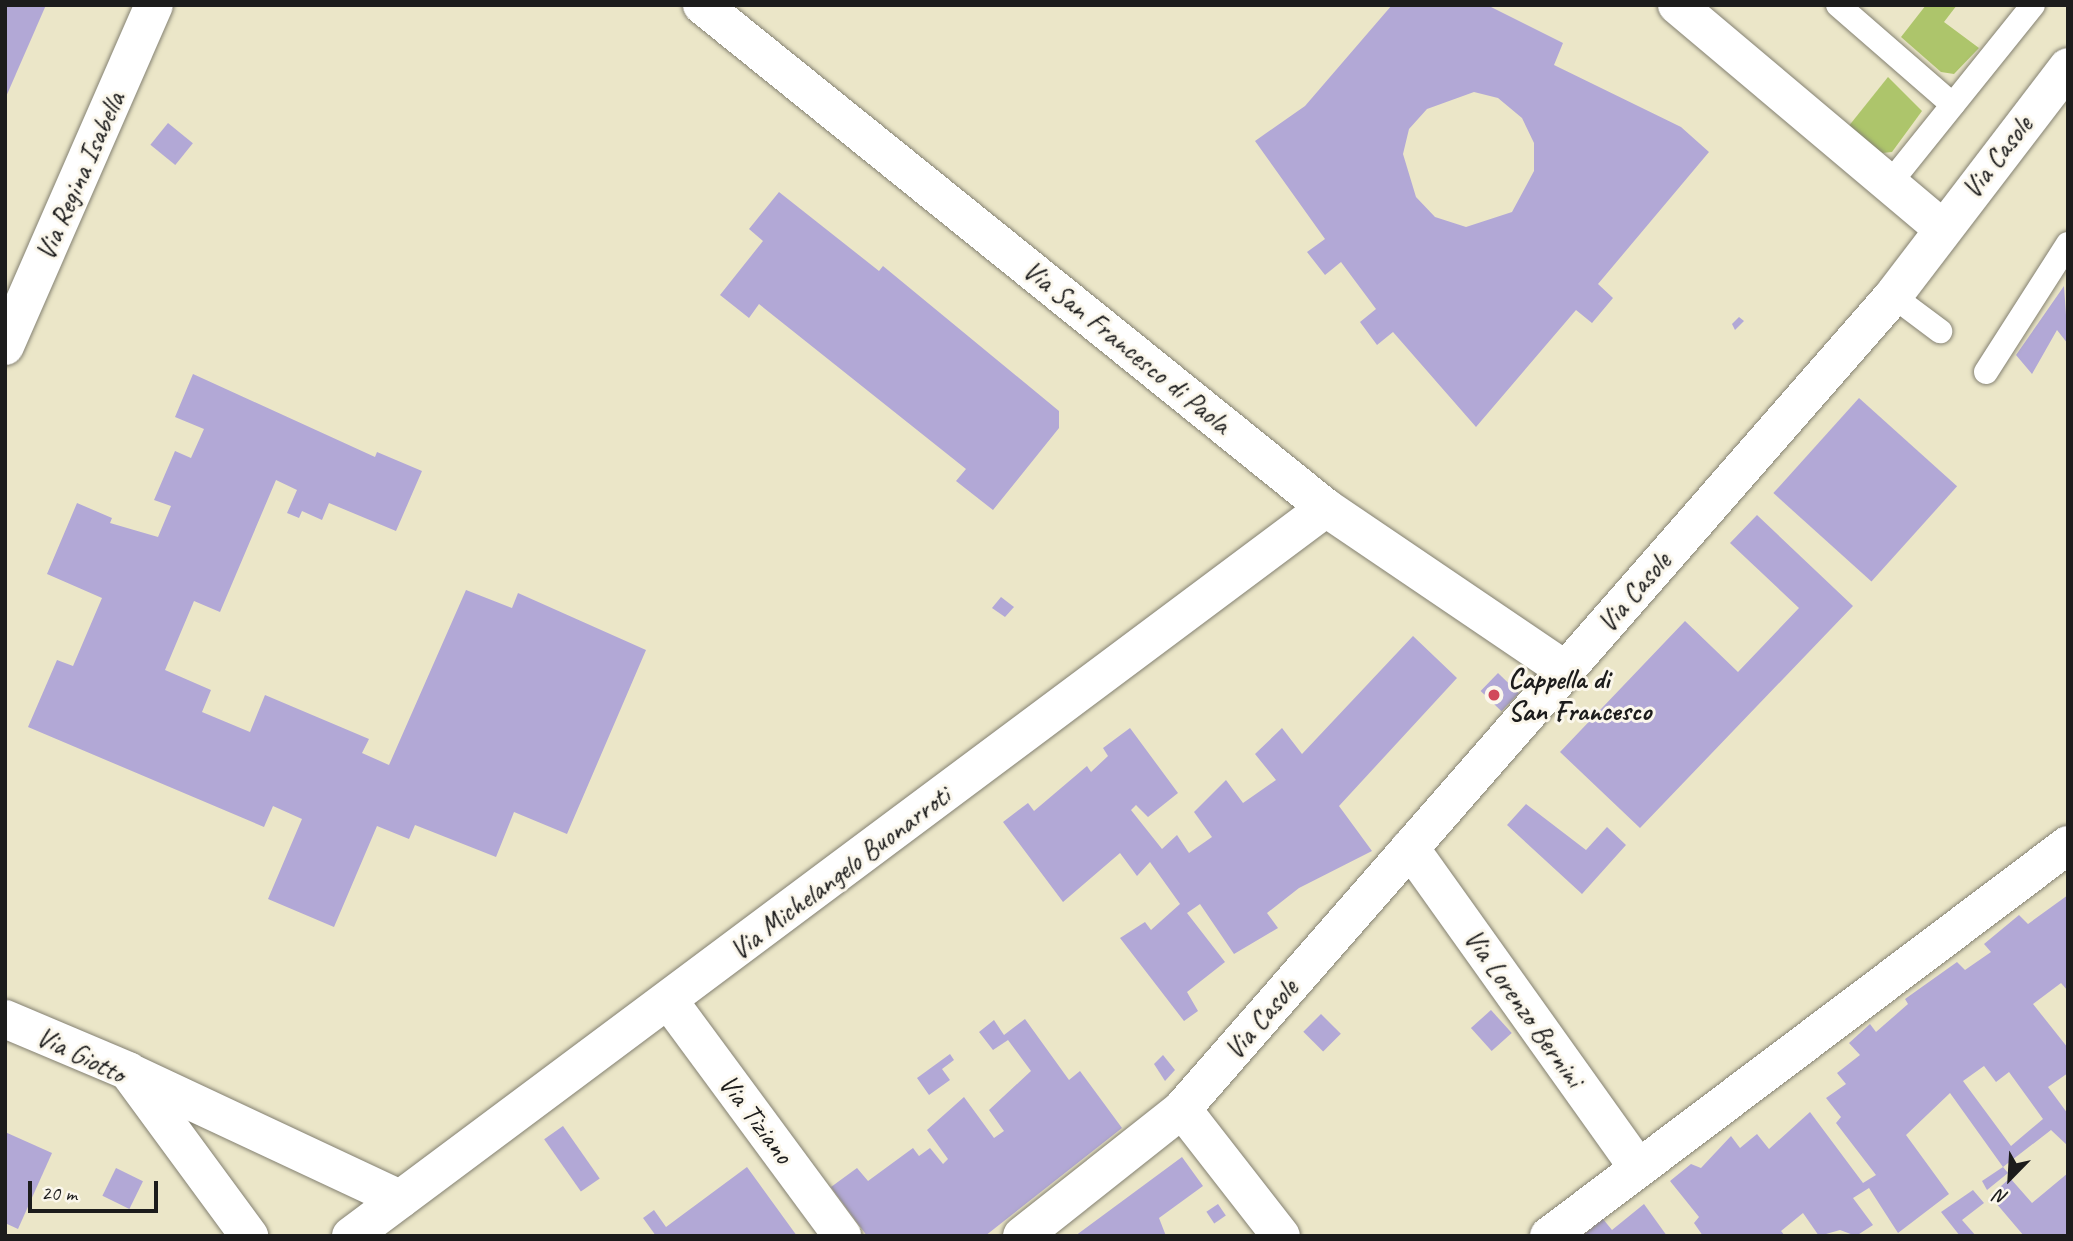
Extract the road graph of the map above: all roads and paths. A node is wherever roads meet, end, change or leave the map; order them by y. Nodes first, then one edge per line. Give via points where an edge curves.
1 (154, 5) edge
2 (702, 5) edge
3 (1677, 5) edge
4 (1838, 5) edge
5 (2033, 5) edge
6 (2068, 67) edge
7 (1953, 105) junction
8 (1890, 183) junction
9 (1941, 227) junction
10 (2068, 244) edge
11 (1893, 296) junction
12 (1940, 331) dead end
13 (5, 346) edge
14 (1986, 372) dead end
15 (1326, 508) junction
16 (1565, 670) junction
17 (2068, 845) edge
18 (1410, 848) junction
19 (669, 1001) junction
20 (5, 1019) edge
21 (128, 1071) junction
22 (1182, 1109) junction
23 (1638, 1168) junction
24 (400, 1199) junction
25 (248, 1236) edge
26 (351, 1236) edge
27 (842, 1236) edge
28 (1022, 1236) edge
29 (1280, 1236) edge
30 (1549, 1236) edge

1 - 13 street, Via Regina Isabella
2 - 15 street, Via San Francesco di Paola
3 - 8 street
4 - 7 lane
5 - 7 lane
6 - 9 street, Via Casole
7 - 8 lane
8 - 9 street
9 - 11 street, Via Casole
10 - 14 lane
11 - 12 lane
11 - 16 street, Via Casole
15 - 16 street, Via San Francesco di Paola
15 - 19 street, Via Michelangelo Buonarroti
16 - 18 street, Via Casole
17 - 23 street
18 - 22 street, Via Casole
18 - 23 street, Via Lorenzo Bernini
19 - 24 street, Via Michelangelo Buonarroti
19 - 27 street, Via Tiziano
20 - 21 street, Via Giotto
21 - 24 street
21 - 25 street, Via Giotto
22 - 28 street, Via Casole
22 - 29 street
23 - 30 street
24 - 26 street, Via Michelangelo Buonarroti

